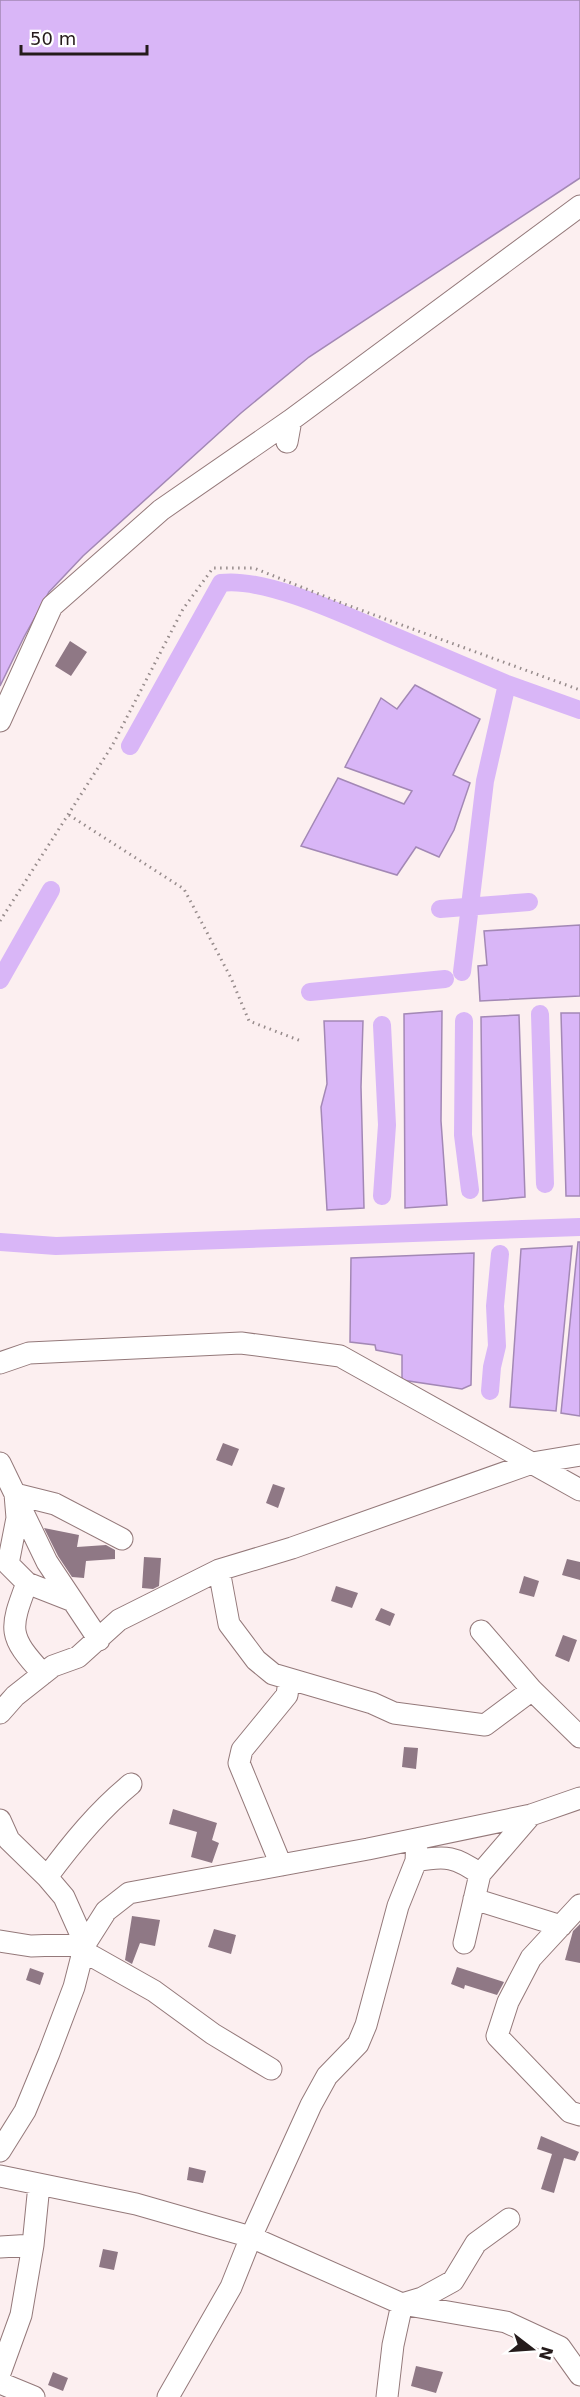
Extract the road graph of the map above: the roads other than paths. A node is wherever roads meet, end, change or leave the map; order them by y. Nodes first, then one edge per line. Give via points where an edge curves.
1 (580, 206) edge
2 (291, 420) junction
3 (287, 442) dead end
4 (0, 721) edge
5 (0, 1363) edge
6 (580, 1455) edge
7 (0, 1463) edge
8 (532, 1463) junction
9 (580, 1490) edge
10 (15, 1494) junction
11 (122, 1539) dead end
12 (219, 1570) junction
13 (27, 1583) junction
14 (74, 1601) junction
15 (481, 1631) dead end
16 (99, 1640) junction
17 (43, 1674) junction
18 (289, 1681) junction
19 (532, 1690) junction
20 (0, 1713) edge
21 (580, 1737) edge
22 (131, 1784) dead end
23 (580, 1795) edge
24 (531, 1815) junction
25 (0, 1820) edge
26 (417, 1839) junction
27 (416, 1861) junction
28 (281, 1865) junction
29 (480, 1874) junction
30 (47, 1877) junction
31 (474, 1899) junction
32 (580, 1905) edge
33 (561, 1926) junction
34 (0, 1941) edge
35 (464, 1943) dead end
36 (84, 1948) junction
37 (271, 2069) dead end
38 (580, 2115) edge
39 (0, 2151) edge
40 (0, 2176) edge
41 (39, 2185) junction
42 (510, 2219) dead end
43 (251, 2237) junction
44 (33, 2245) junction
45 (0, 2247) edge
46 (402, 2304) junction
47 (0, 2373) edge
48 (580, 2375) edge
49 (0, 2383) edge
50 (34, 2397) edge
51 (168, 2397) edge
52 (387, 2397) edge

1 - 2 street
2 - 3 street
2 - 4 street via 161,510 52,606
5 - 8 street via 29,1353 241,1343 340,1356
6 - 8 street
7 - 10 street
8 - 9 street
8 - 12 street
10 - 11 street via 55,1504
10 - 13 street via 17,1518 8,1564
10 - 14 street via 47,1562
12 - 16 street via 118,1620
12 - 18 street via 229,1624 255,1660
13 - 14 street
13 - 17 street via 15,1614 16,1639
14 - 16 street
15 - 19 street
16 - 17 street via 78,1657
17 - 20 street
18 - 19 street via 372,1703 394,1713 485,1725
18 - 28 street via 287,1695 242,1750 239,1763
19 - 21 street
22 - 30 street via 72,1843
23 - 24 street
24 - 26 street
24 - 29 street
25 - 30 street via 9,1840
26 - 27 street
26 - 28 street
27 - 29 street via 440,1856 461,1861
27 - 43 street via 398,1906 358,2044 327,2076
28 - 36 street via 129,1893 106,1911
29 - 31 street
30 - 36 street via 64,1897
31 - 33 street
31 - 35 street
32 - 33 street
33 - 38 street via 531,1958 508,2002 497,2036 570,2112
34 - 36 street
36 - 37 street
36 - 39 street via 74,1987 33,2092
40 - 41 street
41 - 43 street via 136,2204
41 - 44 street
42 - 46 street via 476,2243 453,2281
43 - 46 street
43 - 51 street via 231,2287
44 - 45 street
44 - 47 street via 21,2315
46 - 48 street via 506,2322 560,2347
46 - 52 street
49 - 50 street

